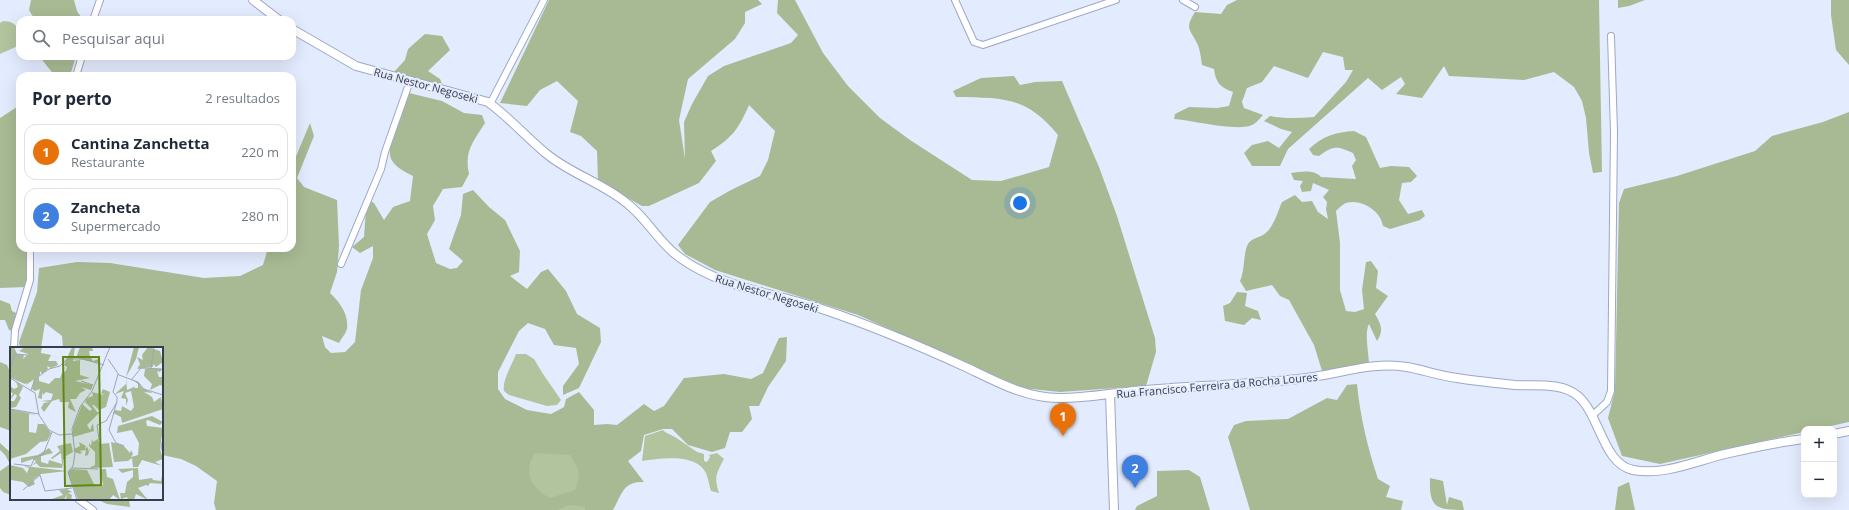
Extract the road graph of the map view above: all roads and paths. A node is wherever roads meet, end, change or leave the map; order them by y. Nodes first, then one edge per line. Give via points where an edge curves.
1 (100, 0) edge
2 (253, 0) edge
3 (544, 0) edge
4 (955, 0) edge
5 (1116, 0) edge
6 (1183, 0) edge
7 (1195, 7) dead end
8 (94, 16) edge
9 (274, 16) edge
10 (296, 31) edge
11 (1611, 36) dead end
12 (81, 60) edge
13 (77, 72) edge
14 (410, 81) junction
15 (490, 104) junction
16 (30, 252) edge
17 (341, 264) dead end
18 (14, 347) edge
19 (1110, 394) junction
20 (1593, 415) junction
21 (1849, 431) edge
22 (1837, 433) edge
23 (1801, 439) edge
24 (79, 500) edge
25 (93, 510) edge
26 (1114, 510) edge

1 - 8 street
2 - 9 street
3 - 15 street
4 - 5 street via 974,42 982,45
6 - 7 street
10 - 14 street, Rua Nestor Negoseki via 356,66
11 - 20 street via 1614,132 1610,391 1607,402
12 - 13 street
14 - 15 street, Rua Nestor Negoseki
14 - 17 street via 381,169
15 - 19 street, Rua Nestor Negoseki via 548,155 629,205 669,250 712,276 874,328 918,345 1020,392 1039,397 1060,398
16 - 18 street via 30,280 15,330
19 - 20 street, Rua Francisco Ferreira da Rocha Loures via 1276,382 1372,367 1396,366 1461,378 1562,388 1579,397
19 - 26 street
20 - 23 street, Rua Francisco Ferreira da Rocha Loures via 1610,452 1626,468 1636,471 1667,469
21 - 22 street
24 - 25 street

